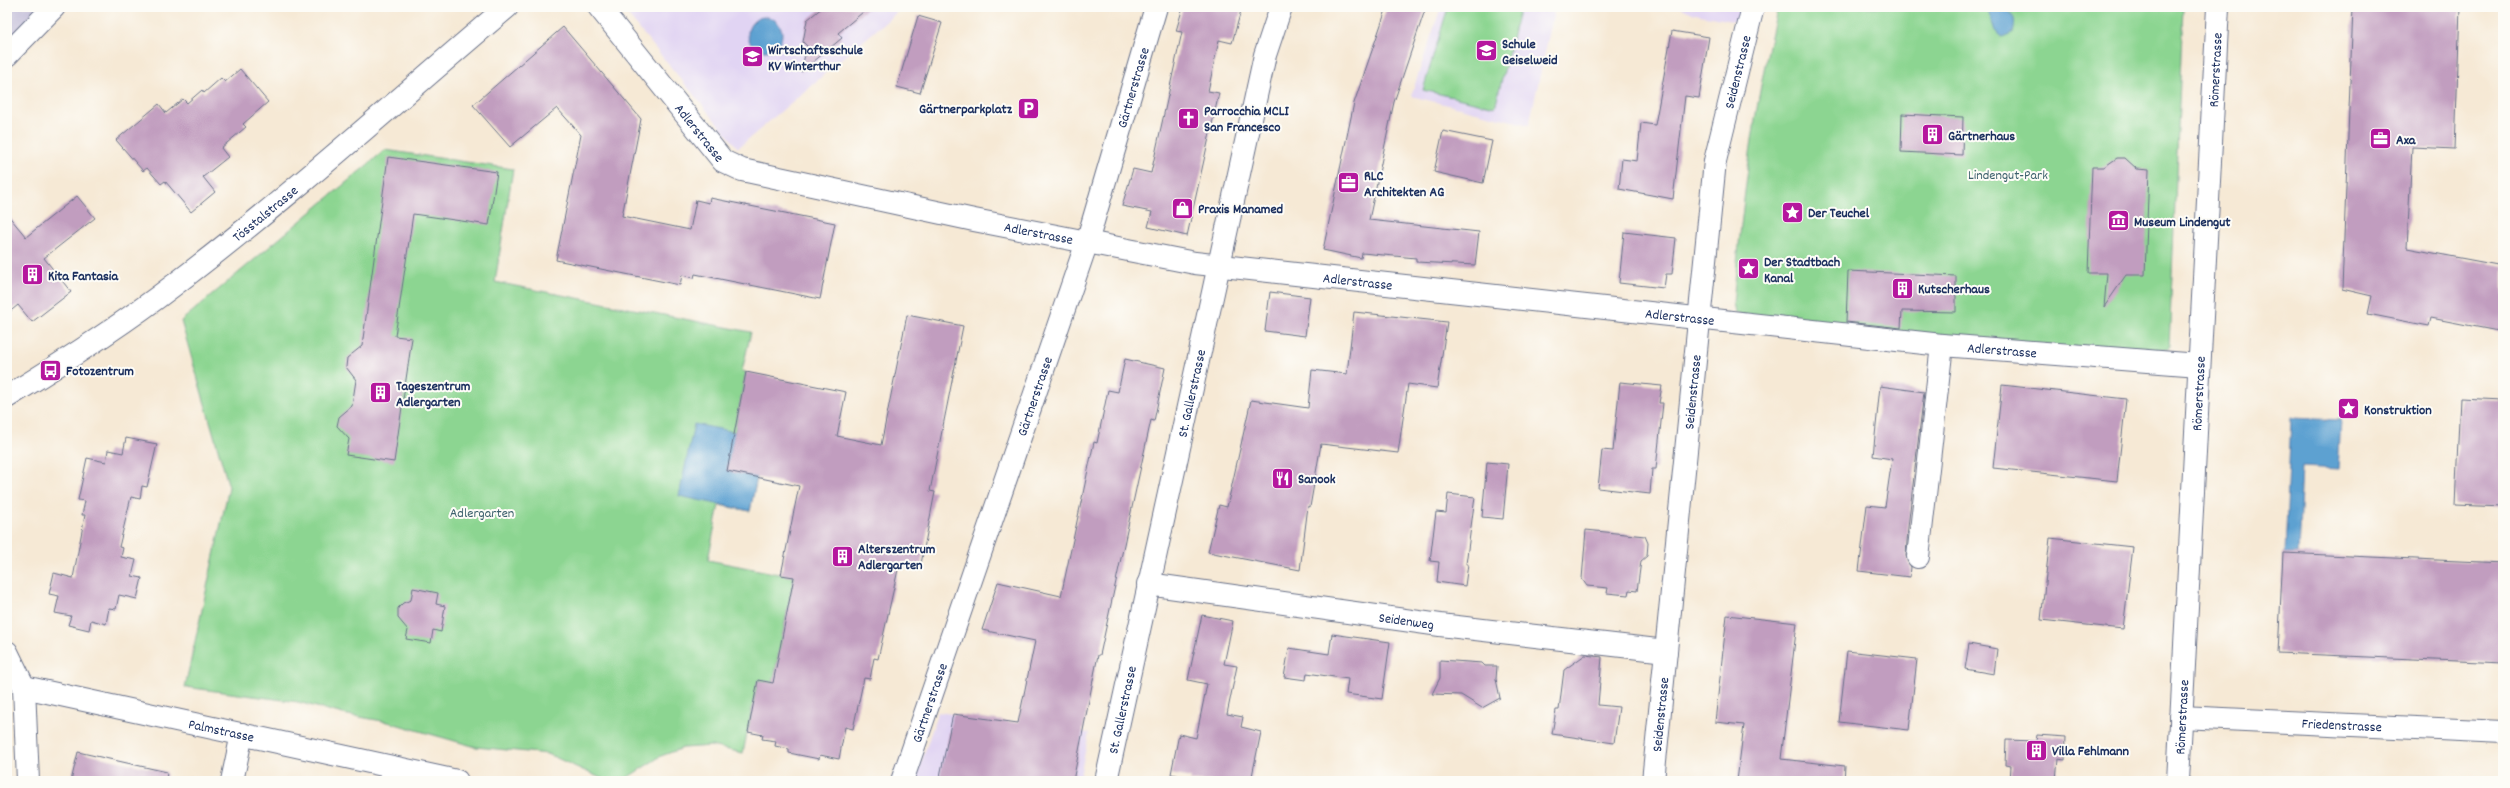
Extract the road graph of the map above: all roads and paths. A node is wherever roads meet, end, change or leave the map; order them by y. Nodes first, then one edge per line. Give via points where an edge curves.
1 (54, 7) edge
2 (507, 7) edge
3 (599, 7) edge
4 (1156, 7) edge
5 (1281, 7) edge
6 (1753, 7) edge
7 (2218, 7) edge
8 (7, 55) edge
9 (1087, 242) junction
10 (1219, 266) junction
11 (1701, 319) junction
12 (1942, 345) junction
13 (2200, 365) junction
14 (7, 397) edge
15 (1918, 557) dead end
16 (1148, 584) junction
17 (1666, 651) junction
18 (7, 652) edge
19 (24, 686) junction
20 (2181, 718) junction
21 (2503, 732) edge
22 (242, 734) junction
23 (28, 781) edge
24 (232, 781) edge
25 (457, 781) edge
26 (902, 781) edge
27 (1106, 781) edge
28 (1653, 781) edge
29 (2178, 781) edge

1 - 8 street
2 - 14 street, Tösstalstrasse via 174,286
3 - 9 street, Adlerstrasse via 723,161 742,170
4 - 9 street, Gärtnerstrasse
5 - 10 street, St. Gallerstrasse via 1265,55
6 - 11 street, Seidenstrasse via 1715,161
7 - 13 street, Römerstrasse
9 - 10 street, Adlerstrasse
9 - 26 street, Gärtnerstrasse
10 - 11 street, Adlerstrasse
10 - 16 street, St. Gallerstrasse
11 - 12 street, Adlerstrasse
11 - 17 street, Seidenstrasse
12 - 13 street, Adlerstrasse
12 - 15 street
13 - 20 street, Römerstrasse
16 - 17 street, Seidenweg via 1440,625
16 - 27 street, St. Gallerstrasse
17 - 28 street, Seidenstrasse
18 - 19 street
19 - 22 street, Palmstrasse
19 - 23 street
20 - 21 street, Friedenstrasse
20 - 29 street, Römerstrasse
22 - 24 street
22 - 25 street, Palmstrasse

